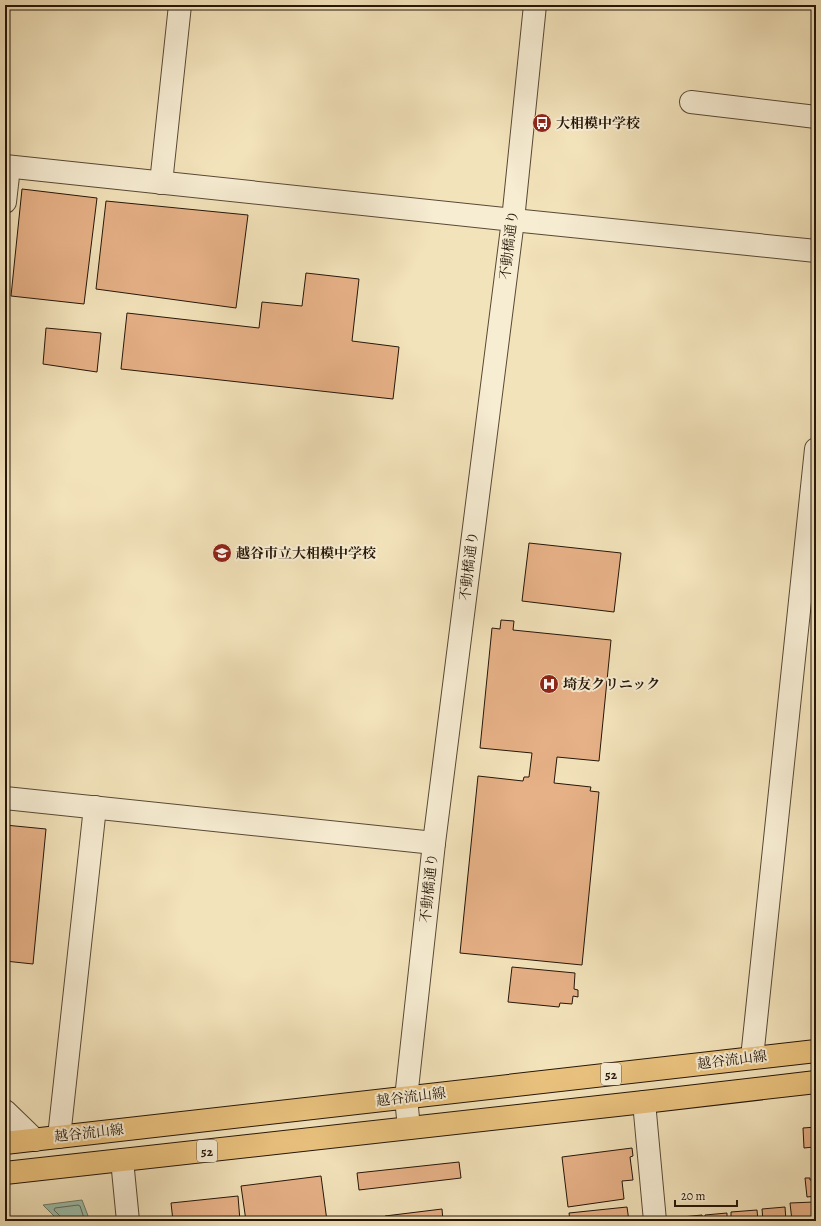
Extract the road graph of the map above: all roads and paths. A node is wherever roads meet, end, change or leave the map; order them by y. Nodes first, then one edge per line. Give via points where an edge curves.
1 (180, 5) edge
2 (535, 5) edge
3 (691, 102) dead end
4 (816, 117) edge
5 (7, 166) edge
6 (161, 183) junction
7 (5, 202) edge
8 (512, 220) junction
9 (816, 250) edge
10 (816, 449) edge
11 (5, 798) edge
12 (95, 807) junction
13 (434, 843) junction
14 (816, 1051) edge
15 (752, 1058) junction
16 (816, 1082) edge
17 (406, 1098) junction
18 (644, 1102) junction
19 (5, 1111) edge
20 (409, 1128) junction
21 (59, 1137) junction
22 (35, 1140) junction
23 (5, 1144) edge
24 (122, 1160) junction
25 (5, 1173) edge
26 (128, 1221) edge
27 (655, 1221) edge

1 - 6 street
2 - 8 street, 不動橋通り
3 - 4 street
5 - 6 street
5 - 7 street
6 - 8 street
8 - 9 street
8 - 13 street, 不動橋通り
10 - 15 street
11 - 12 street
12 - 13 street
12 - 21 street
13 - 17 street, 不動橋通り
14 - 15 main road, 越谷流山線 / 52
15 - 17 main road, 越谷流山線 / 52
16 - 18 main road, 52
17 - 20 street, 不動橋通り
17 - 21 main road, 越谷流山線 / 52
18 - 20 main road, 52
18 - 27 street
19 - 22 street
20 - 24 main road, 52
21 - 22 main road, 越谷流山線 / 52
22 - 23 main road, 越谷流山線 / 52
24 - 25 main road, 52
24 - 26 street

